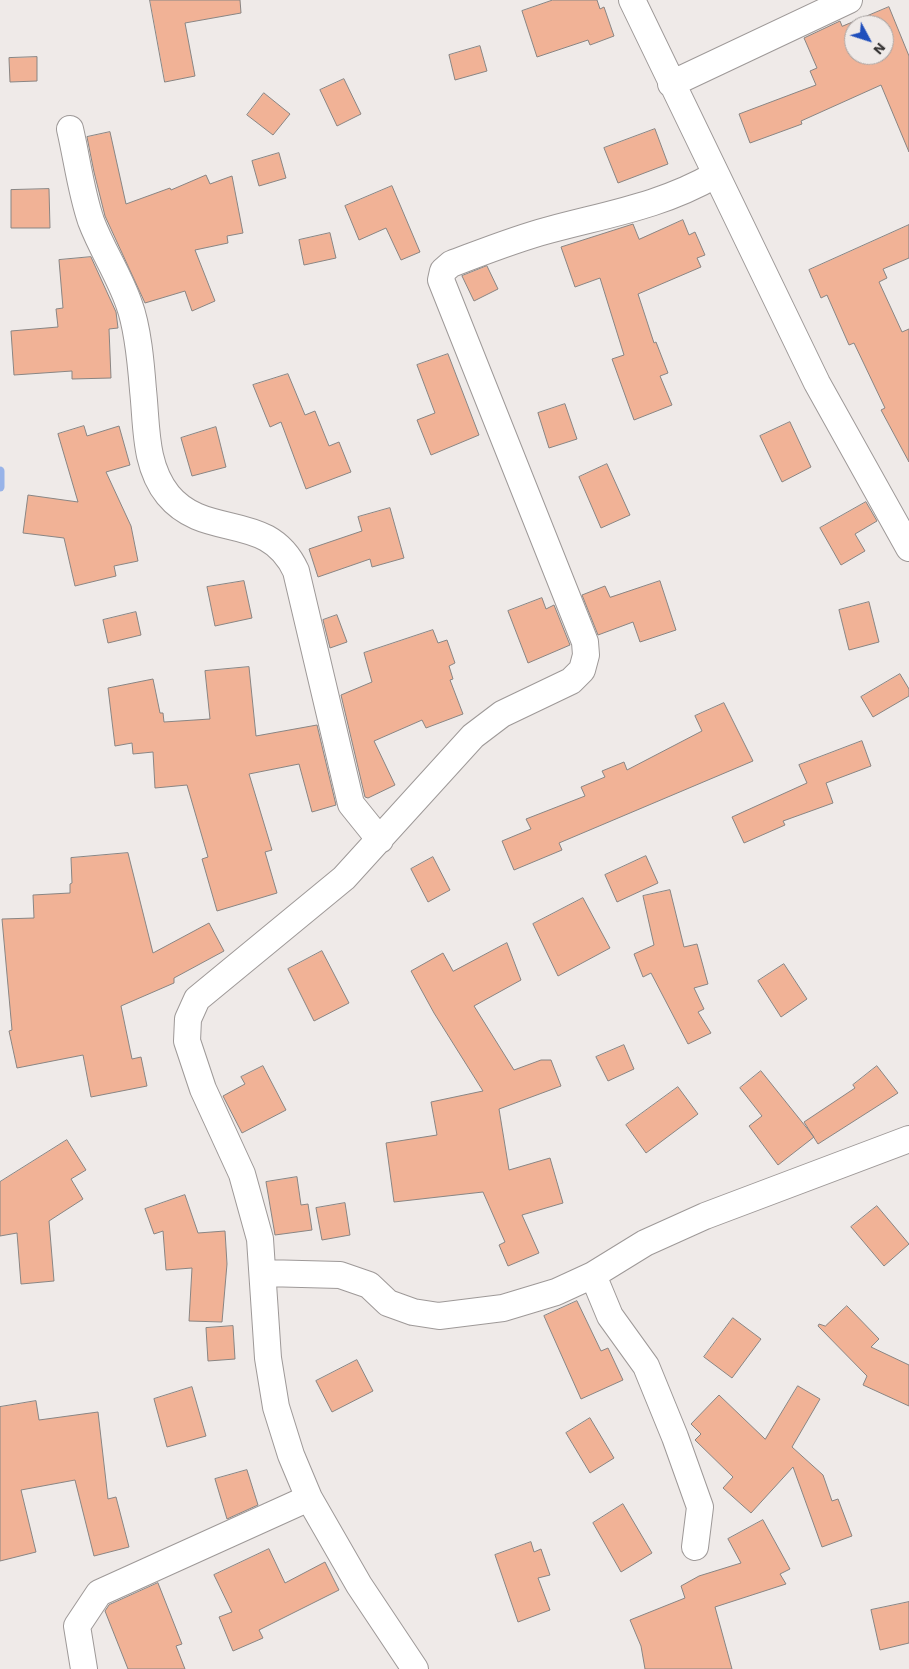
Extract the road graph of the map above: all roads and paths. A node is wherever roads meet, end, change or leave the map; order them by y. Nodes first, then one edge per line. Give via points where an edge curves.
1 (632, 0) edge
2 (849, 0) edge
3 (671, 84) junction
4 (70, 129) dead end
5 (715, 175) junction
6 (909, 548) edge
7 (380, 840) junction
8 (909, 1139) edge
9 (264, 1273) junction
10 (593, 1275) junction
11 (309, 1498) junction
12 (695, 1546) dead end
13 (84, 1669) edge
14 (415, 1669) edge

1 - 3 street
2 - 3 street
3 - 5 street
4 - 7 street via 91,220 130,306 143,388 148,450 155,472 169,495 190,514 211,523 251,531 275,542 288,555 296,571 351,804
5 - 6 street via 817,383
5 - 7 street via 690,190 659,202 520,239 451,264 443,271 441,280 584,642 586,655 582,670 571,681 502,714 473,736
7 - 9 street via 324,895 197,999 188,1019 187,1041 193,1064 242,1174 260,1239
8 - 10 street via 705,1216 645,1243
9 - 10 street via 340,1275 368,1285 388,1303 413,1312 440,1316 503,1308 556,1292
9 - 11 street via 268,1358 276,1408
10 - 12 street via 610,1316 646,1366 675,1437 700,1507
11 - 13 street via 99,1593 76,1626
11 - 14 street

